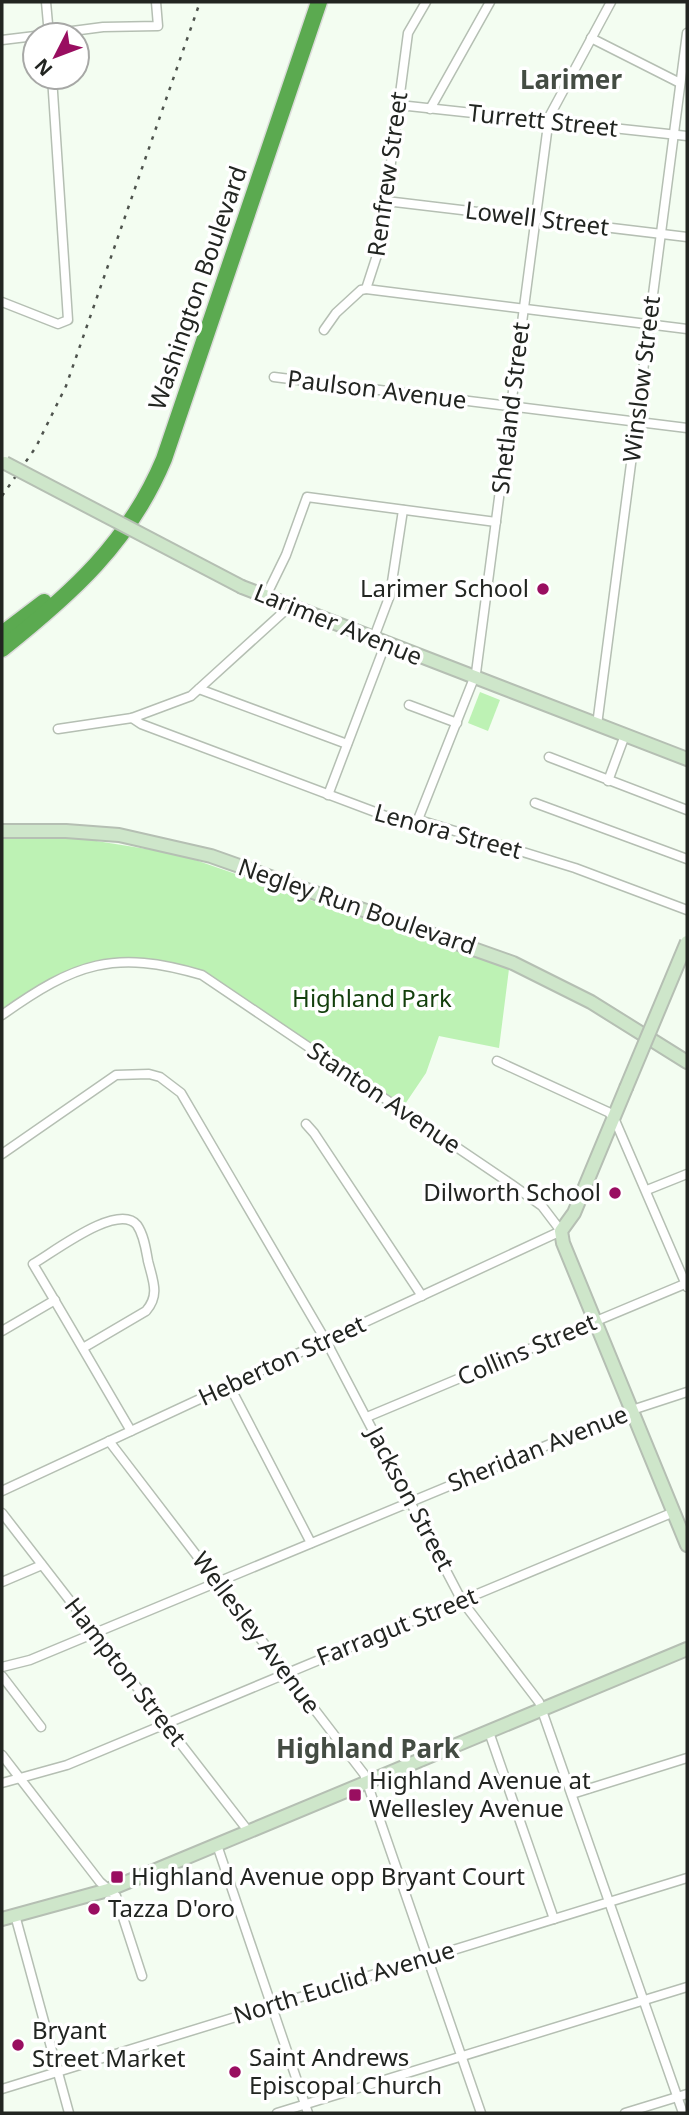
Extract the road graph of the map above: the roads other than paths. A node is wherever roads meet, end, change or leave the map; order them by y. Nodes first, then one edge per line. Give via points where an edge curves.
1 (47, 2) edge
2 (156, 2) edge
3 (319, 2) edge
4 (426, 2) edge
5 (490, 2) edge
6 (611, 2) edge
7 (48, 21) edge
8 (91, 29) edge
9 (687, 33) edge
10 (21, 38) edge
11 (591, 38) junction
12 (2, 40) edge
13 (680, 83) junction
14 (53, 91) edge
15 (399, 105) junction
16 (430, 109) junction
17 (548, 121) junction
18 (674, 134) junction
19 (687, 136) edge
20 (386, 201) junction
21 (535, 219) junction
22 (661, 234) junction
23 (687, 237) edge
24 (366, 289) junction
25 (2, 302) edge
26 (524, 309) junction
27 (649, 324) junction
28 (687, 329) edge
29 (324, 330) dead end
30 (274, 377) dead end
31 (511, 407) junction
32 (637, 422) junction
33 (687, 428) edge
34 (3, 462) edge
35 (403, 510) junction
36 (496, 522) junction
37 (90, 572) junction
38 (265, 598) junction
39 (289, 607) junction
40 (2, 634) edge
41 (379, 642) junction
42 (2, 649) edge
43 (474, 678) junction
44 (199, 689) junction
45 (409, 705) dead end
46 (132, 718) junction
47 (457, 723) junction
48 (597, 725) junction
49 (58, 729) dead end
50 (625, 735) junction
51 (347, 744) junction
52 (550, 757) dead end
53 (687, 759) edge
54 (608, 781) junction
55 (328, 795) junction
56 (535, 803) dead end
57 (687, 810) edge
58 (419, 820) junction
59 (2, 824) edge
60 (2, 831) edge
61 (687, 859) edge
62 (687, 910) edge
63 (687, 941) edge
64 (2, 1015) edge
65 (687, 1053) edge
66 (497, 1061) dead end
67 (687, 1062) edge
68 (614, 1118) junction
69 (306, 1124) dead end
70 (2, 1154) edge
71 (687, 1174) edge
72 (648, 1190) junction
73 (561, 1230) junction
74 (687, 1284) edge
75 (422, 1296) junction
76 (55, 1300) junction
77 (595, 1321) junction
78 (2, 1331) edge
79 (326, 1340) junction
80 (83, 1349) junction
81 (229, 1385) junction
82 (687, 1392) edge
83 (632, 1410) junction
84 (367, 1417) junction
85 (131, 1430) junction
86 (109, 1441) junction
87 (2, 1490) edge
88 (410, 1502) junction
89 (674, 1512) junction
90 (2, 1513) edge
91 (310, 1543) junction
92 (687, 1545) edge
93 (42, 1565) junction
94 (2, 1582) edge
95 (217, 1582) junction
96 (463, 1601) junction
97 (95, 1633) junction
98 (687, 1649) edge
99 (2, 1667) edge
100 (287, 1673) junction
101 (2, 1676) edge
102 (542, 1710) junction
103 (165, 1725) junction
104 (41, 1727) dead end
105 (489, 1732) junction
106 (2, 1755) edge
107 (687, 1758) edge
108 (20, 1778) junction
109 (2, 1783) edge
110 (367, 1783) junction
111 (572, 1794) junction
112 (249, 1832) junction
113 (217, 1845) junction
114 (687, 1878) edge
115 (108, 1889) junction
116 (610, 1902) junction
117 (8, 1917) edge
118 (554, 1919) junction
119 (427, 1958) junction
120 (142, 1976) dead end
121 (687, 1987) edge
122 (643, 2000) junction
123 (271, 2006) junction
124 (461, 2057) junction
125 (58, 2071) junction
126 (2, 2089) edge
127 (687, 2094) edge
128 (677, 2097) junction
129 (306, 2109) edge
130 (69, 2113) edge
131 (278, 2113) edge
132 (481, 2113) edge
133 (625, 2113) edge
134 (683, 2113) edge

1 - 7 street
2 - 8 street via 158,26
3 - 37 highway, Washington Boulevard via 164,459 133,519
4 - 15 street, Renfrew Street via 408,33
5 - 16 street
6 - 11 street, Shetland Street
9 - 13 street, Winslow Street
10 - 12 street
11 - 13 street
11 - 17 street, Shetland Street
13 - 18 street, Winslow Street
14 - 25 street via 68,317 58,324
15 - 16 street, Turrett Street
15 - 20 street, Renfrew Street
16 - 17 street, Turrett Street
17 - 18 street, Turrett Street
17 - 21 street, Shetland Street
18 - 19 street, Turrett Street
18 - 22 street, Winslow Street
20 - 21 street, Lowell Street
20 - 24 street, Renfrew Street via 380,246
21 - 22 street, Lowell Street
21 - 26 street, Shetland Street
22 - 23 street, Lowell Street
22 - 27 street, Winslow Street
24 - 26 street
24 - 29 street, Renfrew Street via 336,313
26 - 27 street
26 - 31 street, Shetland Street
27 - 28 street
27 - 32 street, Winslow Street
30 - 31 street, Paulson Avenue
31 - 32 street, Paulson Avenue
31 - 36 street, Shetland Street
32 - 33 street, Paulson Avenue
32 - 48 street, Winslow Street
34 - 38 main road, Larimer Avenue, bridge
35 - 36 street
35 - 38 street via 307,497
35 - 41 street
36 - 43 street, Shetland Street
37 - 40 highway, Washington Boulevard
37 - 42 highway, Washington Boulevard via 63,601
38 - 39 main road, Larimer Avenue
39 - 41 main road, Larimer Avenue
39 - 44 street
41 - 43 main road, Larimer Avenue
41 - 51 street
43 - 47 street, Shetland Street
43 - 48 main road, Larimer Avenue
44 - 46 street
44 - 51 street
45 - 47 street
46 - 49 street
46 - 55 street, Lenora Street
47 - 58 street, Shetland Street
48 - 50 main road, Larimer Avenue
50 - 53 main road, Larimer Avenue
50 - 54 street
51 - 55 street
52 - 54 street
54 - 57 street
55 - 58 street, Lenora Street via 415,827
56 - 61 street
58 - 62 street, Lenora Street via 575,868
59 - 65 main road, Negley Run Boulevard via 120,828 214,849 515,956 587,991
60 - 67 main road, Negley Run Boulevard via 111,834 211,856 531,971 598,1006
63 - 68 main road, bridge
64 - 73 street, Stanton Avenue via 60,977 98,964 152,962 202,975 512,1184 542,1206
66 - 68 street
68 - 72 street
68 - 73 main road via 574,1213
69 - 75 street
70 - 79 street, Jackson Street via 116,1075 131,1072 160,1077 181,1093
71 - 72 street
72 - 74 street
73 - 75 street, Heberton Street
73 - 77 main road, Stanton Avenue
74 - 77 street, Collins Street
75 - 79 street, Heberton Street
76 - 78 street
76 - 80 street
76 - 80 street via 33,1264 109,1219 127,1218 136,1224 156,1292 153,1303
77 - 83 main road, Stanton Avenue
77 - 84 street, Collins Street
79 - 81 street, Heberton Street
79 - 84 street, Jackson Street
80 - 85 street
81 - 85 street, Heberton Street
81 - 91 street
82 - 83 street, Sheridan Avenue
83 - 88 street, Sheridan Avenue
83 - 89 main road, Stanton Avenue
84 - 88 street, Jackson Street
85 - 86 street, Heberton Street
86 - 87 street, Heberton Street
86 - 95 street, Wellesley Avenue
88 - 91 street, Sheridan Avenue
88 - 96 street, Jackson Street
89 - 92 main road, Stanton Avenue
89 - 96 street, Farragut Street
90 - 93 street, Hampton Street
91 - 95 street, Sheridan Avenue
93 - 94 street
93 - 97 street, Hampton Street
95 - 97 street, Sheridan Avenue
95 - 100 street, Wellesley Avenue
96 - 100 street, Farragut Street
96 - 102 street, Jackson Street
97 - 99 street, Sheridan Avenue
97 - 103 street, Hampton Street
98 - 102 main road
100 - 103 street, Farragut Street
100 - 110 street, Wellesley Avenue
101 - 104 street
102 - 105 main road
102 - 111 street, Jackson Street
103 - 108 street, Farragut Street via 67,1765
103 - 112 street, Hampton Street
105 - 110 main road
105 - 118 street
106 - 108 street
107 - 111 street
108 - 109 street, Farragut Street
108 - 115 street
110 - 112 main road
110 - 119 street, Wellesley Avenue
111 - 116 street, Jackson Street
112 - 113 main road
113 - 115 main road
113 - 123 street
114 - 116 street, North Euclid Avenue
115 - 117 main road
115 - 120 street via 116,1896
116 - 118 street, North Euclid Avenue
116 - 122 street, Jackson Street
117 - 125 street
118 - 119 street, North Euclid Avenue
119 - 123 street, North Euclid Avenue
119 - 124 street, Wellesley Avenue
121 - 122 street
122 - 124 street
122 - 128 street, Jackson Street
123 - 125 street, North Euclid Avenue
123 - 129 street
124 - 129 street
124 - 132 street, Wellesley Avenue
125 - 126 street, North Euclid Avenue
125 - 130 street
127 - 128 street
128 - 133 street
128 - 134 street, Jackson Street
129 - 131 street

